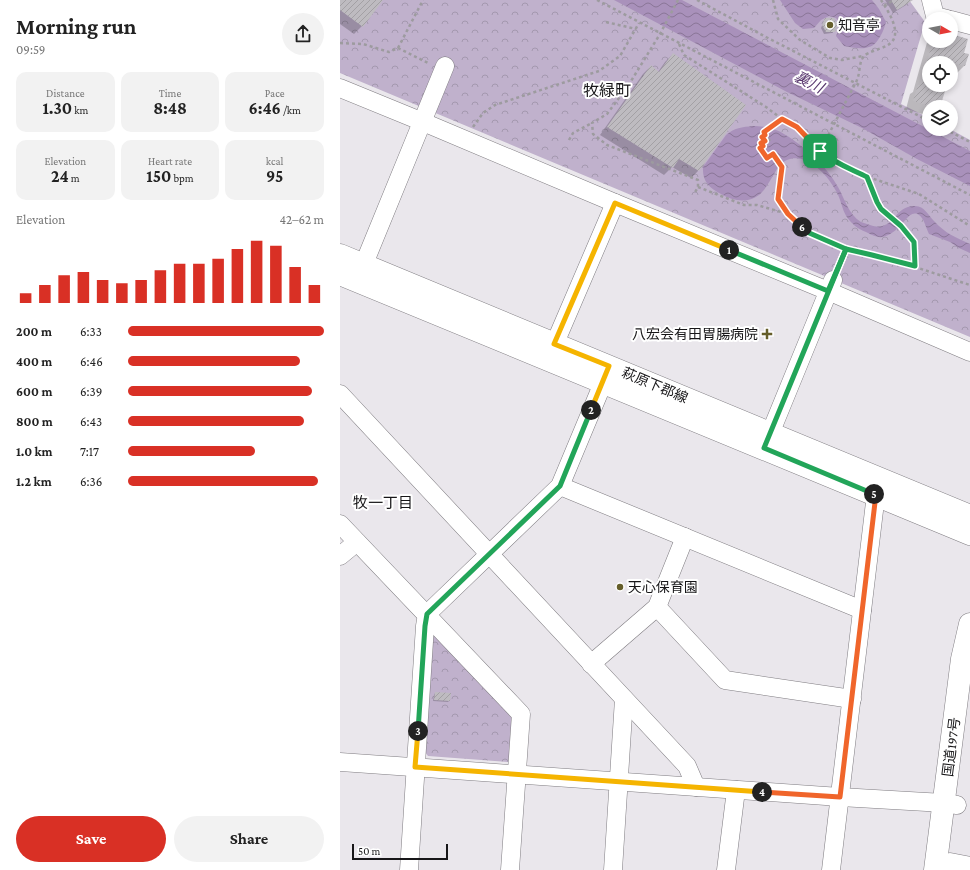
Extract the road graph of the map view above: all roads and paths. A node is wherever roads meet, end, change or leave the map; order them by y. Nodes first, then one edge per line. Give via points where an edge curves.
1 (423, 0) edge
2 (597, 0) edge
3 (678, 0) edge
4 (697, 0) edge
5 (773, 0) edge
6 (880, 0) edge
7 (931, 0) edge
8 (892, 1) dead end
9 (884, 6) junction
10 (934, 12) edge
11 (606, 22) dead end
12 (958, 22) edge
13 (639, 23) junction
14 (970, 25) edge
15 (636, 29) junction
16 (660, 34) junction
17 (340, 43) edge
18 (679, 44) junction
19 (398, 48) junction
20 (864, 56) junction
21 (438, 65) joint
22 (855, 85) junction
23 (340, 88) edge
24 (922, 118) edge
25 (782, 119) junction
26 (423, 122) junction
27 (592, 123) junction
28 (835, 123) junction
29 (470, 132) dead end
30 (958, 136) edge
31 (569, 140) dead end
32 (970, 142) edge
33 (820, 151) junction
34 (867, 177) junction
35 (698, 187) junction
36 (694, 194) dead end
37 (970, 195) edge
38 (615, 203) junction
39 (788, 214) junction
40 (970, 226) edge
41 (846, 249) junction
42 (340, 254) edge
43 (915, 266) junction
44 (354, 273) edge
45 (831, 285) junction
46 (970, 285) edge
47 (551, 352) junction
48 (970, 352) edge
49 (606, 374) junction
50 (341, 396) edge
51 (767, 441) junction
52 (560, 486) junction
53 (876, 494) junction
54 (970, 516) edge
55 (340, 524) edge
56 (970, 534) edge
57 (684, 537) junction
58 (357, 542) junction
59 (489, 554) junction
60 (340, 556) edge
61 (657, 607) junction
62 (862, 610) junction
63 (427, 614) junction
64 (970, 624) edge
65 (592, 664) junction
66 (624, 699) junction
67 (852, 699) junction
68 (970, 711) edge
69 (340, 762) edge
70 (415, 767) junction
71 (517, 774) junction
72 (618, 781) junction
73 (696, 787) junction
74 (736, 790) junction
75 (840, 797) junction
76 (950, 804) junction
77 (951, 867) edge
78 (409, 870) edge
79 (510, 870) edge
80 (612, 870) edge
81 (726, 870) edge
82 (831, 870) edge

1 - 19 path
2 - 13 path
3 - 16 path
4 - 22 path
5 - 20 path via 778,19 800,40 830,58 842,60
6 - 9 path
7 - 10 street
8 - 9 path
9 - 20 path via 895,26 894,39
11 - 15 path
12 - 14 street
13 - 15 path
13 - 16 path
15 - 29 path via 620,56 599,71 495,105 483,113
16 - 18 path
16 - 27 path via 612,109
17 - 19 path via 363,44 389,52
18 - 25 path via 684,55
18 - 28 path
19 - 21 path
20 - 22 path
21 - 26 street
22 - 24 path
22 - 28 path
23 - 26 street
25 - 33 path via 797,127
25 - 39 path via 764,132 770,141 760,148 767,158 773,154 782,167 778,199
26 - 38 street
26 - 44 street
27 - 31 path via 572,132
27 - 35 path via 593,134 607,145 698,180
28 - 33 path
28 - 37 path
30 - 32 path
33 - 34 path via 836,163
34 - 40 path via 919,194
34 - 43 path via 881,209 901,226 914,242
35 - 36 path
35 - 39 path via 744,205 758,205
38 - 45 street
38 - 47 street
39 - 41 path via 807,232
41 - 43 path
41 - 45 path
42 - 44 main road, 萩原下郡線
43 - 46 path
44 - 47 main road, 萩原下郡線
45 - 48 street
45 - 51 street
47 - 49 main road, 萩原下郡線
49 - 51 main road, 萩原下郡線
49 - 52 street
50 - 59 street
51 - 53 main road, 萩原下郡線
51 - 54 main road, 萩原下郡線
52 - 57 street
52 - 59 street
53 - 56 main road, 萩原下郡線
53 - 62 street
55 - 58 street
57 - 61 street
57 - 62 street
58 - 60 street
58 - 63 street
59 - 63 street
59 - 65 street
61 - 65 street
61 - 67 street via 725,680
62 - 67 street
63 - 70 street
63 - 71 street via 521,714
64 - 76 main road, 国道197号 via 962,659
65 - 66 street
66 - 72 street
66 - 73 street via 687,766
67 - 75 street
68 - 76 main road, 国道197号
69 - 70 street
70 - 71 street
70 - 78 street
71 - 72 street
71 - 79 street
72 - 73 street
72 - 80 street
73 - 74 street
74 - 75 street
74 - 81 street
75 - 76 street
75 - 82 street
76 - 77 main road, 国道197号

